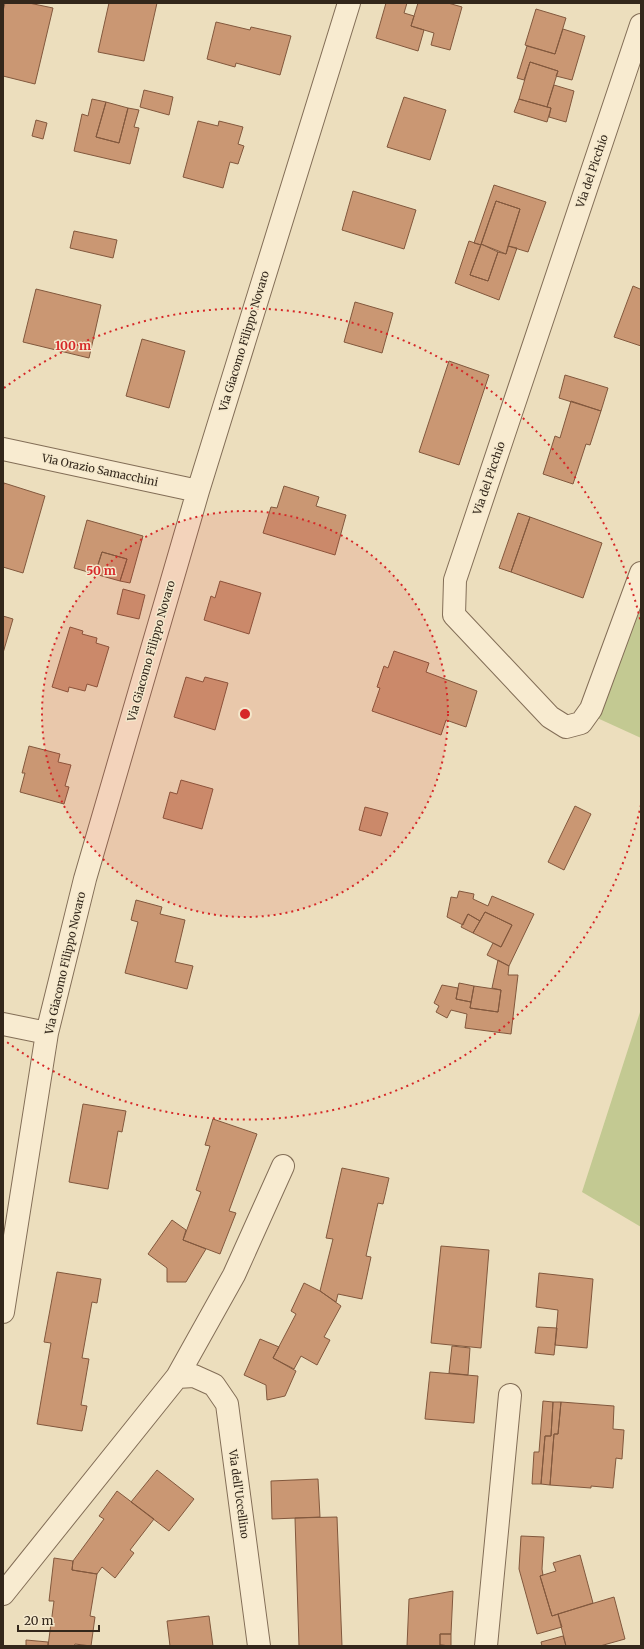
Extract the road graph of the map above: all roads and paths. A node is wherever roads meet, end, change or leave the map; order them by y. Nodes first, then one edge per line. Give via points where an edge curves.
1 (349, 3) edge
2 (641, 25) edge
3 (3, 449) edge
4 (198, 491) junction
5 (641, 573) edge
6 (3, 1024) edge
7 (48, 1033) junction
8 (283, 1166) dead end
9 (3, 1312) edge
10 (177, 1377) junction
11 (510, 1395) dead end
12 (3, 1594) edge
13 (260, 1646) edge
14 (486, 1646) edge

1 - 4 street, Via Giacomo Filippo Novaro
2 - 5 street, Via del Picchio via 455,580 454,615 550,717 566,727 581,723 591,709
3 - 4 street, Via Orazio Samacchini
4 - 7 street, Via Giacomo Filippo Novaro via 85,880
6 - 7 street
7 - 9 street, Via Giacomo Filippo Novaro
8 - 10 street via 234,1275
10 - 12 street
10 - 13 street, Via dell'Uccellino via 194,1376 214,1384 227,1404
11 - 14 street

